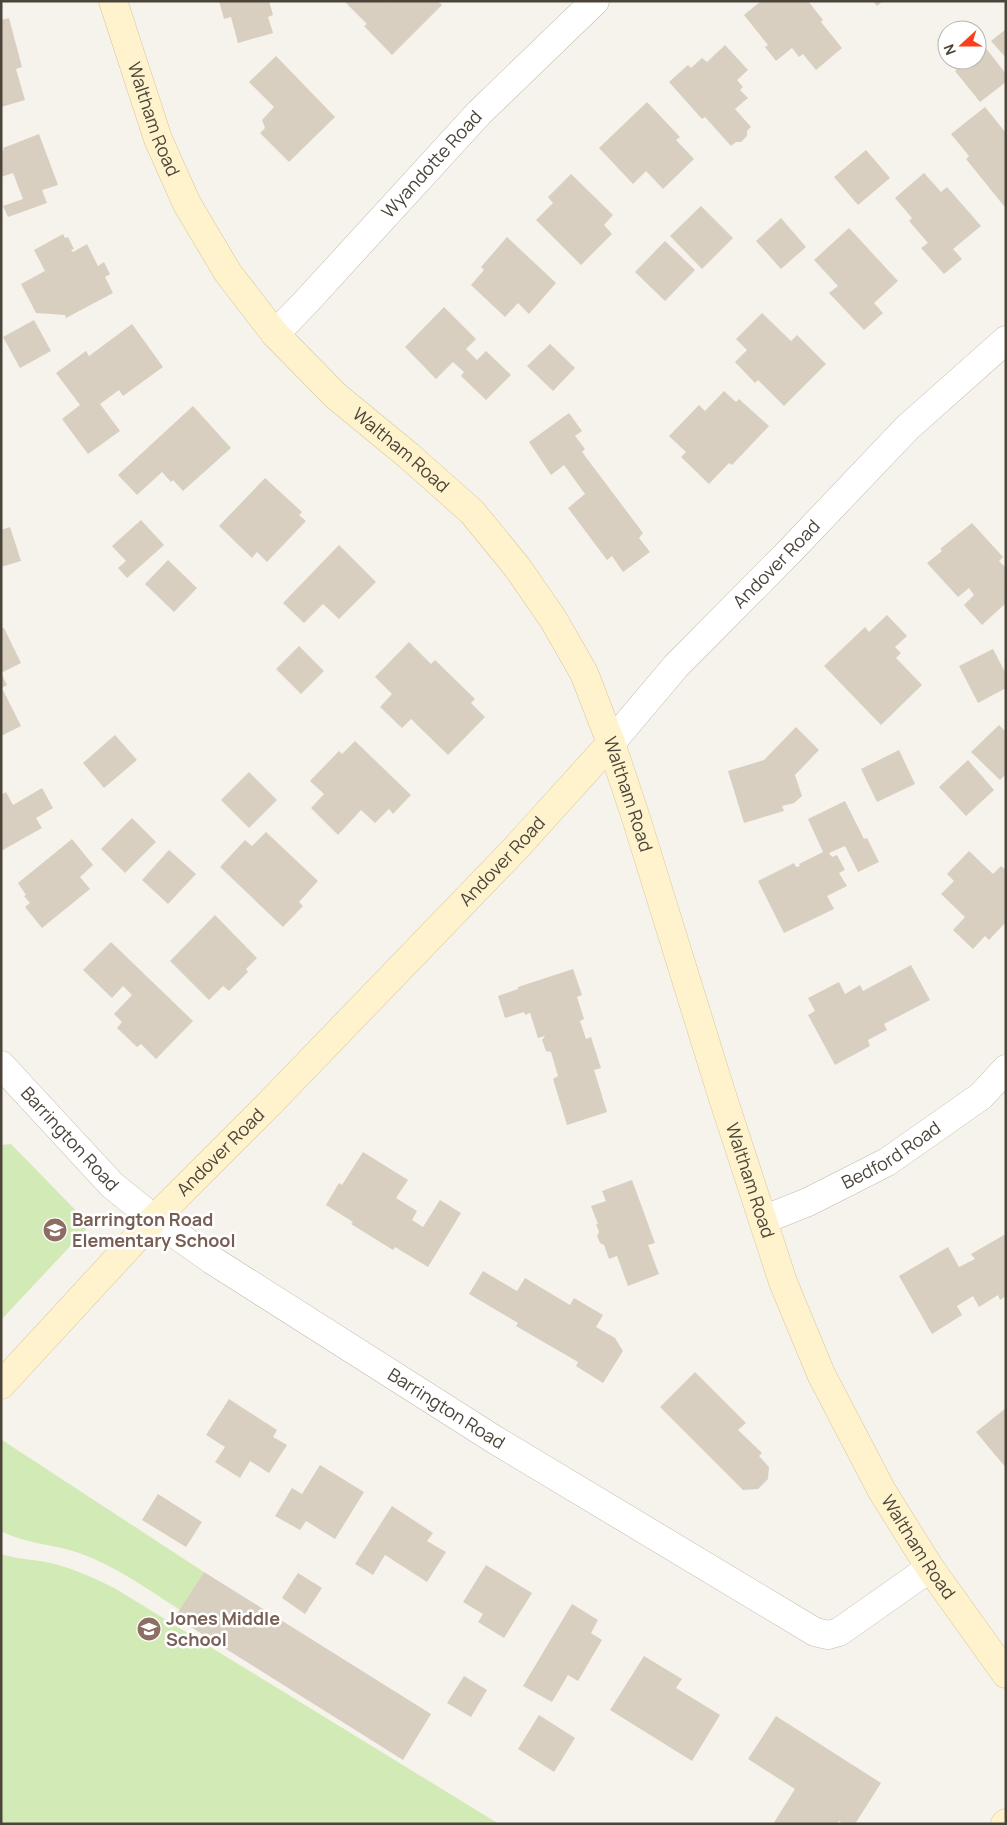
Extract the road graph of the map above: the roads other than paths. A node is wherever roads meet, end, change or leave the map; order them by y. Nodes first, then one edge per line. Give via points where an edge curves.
1 (113, 1) edge
2 (595, 1) edge
3 (275, 334) junction
4 (1006, 340) edge
5 (611, 743) junction
6 (1, 1065) edge
7 (1006, 1069) edge
8 (154, 1219) junction
9 (763, 1220) junction
10 (1, 1385) edge
11 (930, 1568) junction
12 (1006, 1674) edge

1 - 3 street, Waltham Road via 158,139 187,204 228,273
2 - 3 street, Wyandotte Road via 479,113
3 - 5 street, Waltham Road via 336,396 472,512 518,567 584,673
4 - 5 street, Andover Road via 907,428 676,666
5 - 8 street, Andover Road via 515,849
5 - 9 street, Waltham Road
6 - 8 street, Barrington Road via 112,1185
7 - 9 street, Bedford Road via 981,1096 887,1162 808,1202
8 - 10 street, Andover Road
8 - 11 street, Barrington Road via 229,1272 492,1438 815,1632 828,1635 839,1632
9 - 11 street, Waltham Road via 783,1282 821,1374 882,1491
11 - 12 street, Waltham Road

